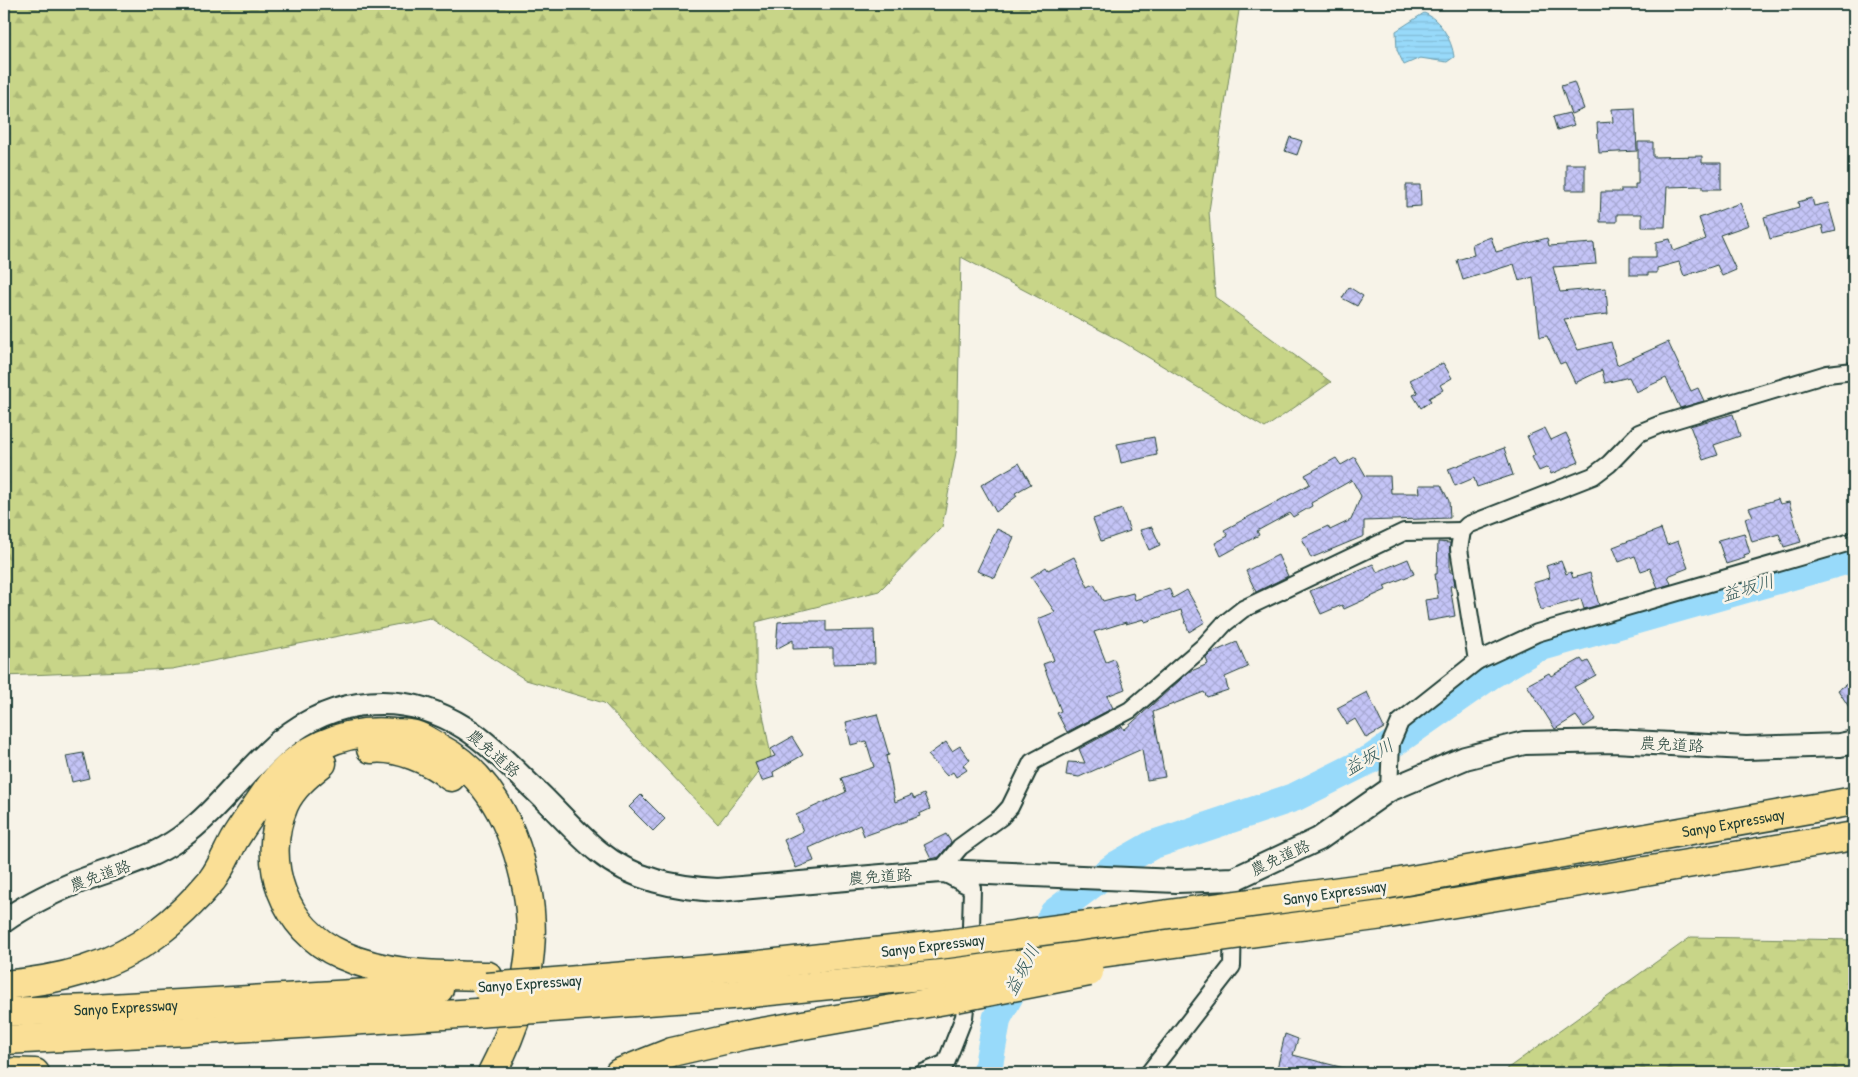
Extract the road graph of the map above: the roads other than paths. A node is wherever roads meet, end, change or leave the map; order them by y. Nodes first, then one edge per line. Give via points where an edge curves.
1 (1854, 371) edge
2 (1462, 532) junction
3 (1854, 541) edge
4 (1477, 661) junction
5 (1854, 742) edge
6 (1389, 780) junction
7 (1854, 801) edge
8 (1854, 836) edge
9 (940, 871) junction
10 (1234, 878) junction
11 (4, 921) edge
12 (487, 981) junction
13 (4, 985) edge
14 (954, 986) junction
15 (539, 996) junction
16 (4, 1012) edge
17 (4, 1040) edge
18 (4, 1072) edge
19 (35, 1073) edge
20 (472, 1073) edge
21 (492, 1073) edge
22 (619, 1073) edge
23 (923, 1073) edge
24 (1149, 1073) edge

1 - 2 street via 1826,374 1661,424 1639,434 1593,476 1474,521
2 - 4 street via 1459,549
2 - 9 street via 1404,532 1233,615 1204,646 1130,710 1032,762 1001,817 960,847
3 - 4 street via 1537,633
4 - 6 street via 1400,722 1391,743
5 - 6 street, 農免道路 via 1746,748 1614,741 1524,743
6 - 10 street, 農免道路 via 1319,839
7 - 15 highway, Sanyo Expressway, bridge via 1378,886
8 - 14 highway, Sanyo Expressway, bridge
9 - 10 street, 農免道路 via 1178,881
9 - 11 street, 農免道路 via 718,890 686,889 659,883 625,870 600,853 495,751 466,728 436,713 404,704 370,704 338,708 300,727 279,742 208,815 180,838 123,867 76,882 32,902
9 - 23 street via 972,888 970,966 964,1017 951,1054 946,1063
10 - 24 street via 1232,966
12 - 15 highway, Sanyo Expressway, bridge
12 - 16 highway, Sanyo Expressway via 92,1009
12 - 20 highway via 378,968 340,954 308,933 285,902 274,867 276,832 282,810 301,780 324,762 351,752 376,748 408,754 440,768 468,791 486,820 503,860 511,893 513,933 506,987 489,1043
13 - 21 highway via 81,973 126,955 157,933 212,879 268,788 292,763 316,747 346,735 374,731 416,735 455,756 483,783 504,814 519,855 531,933 525,992 506,1047
14 - 15 highway, Sanyo Expressway via 731,995
14 - 22 highway via 672,1052
15 - 17 highway, Sanyo Expressway, bridge via 476,1013
18 - 19 highway

